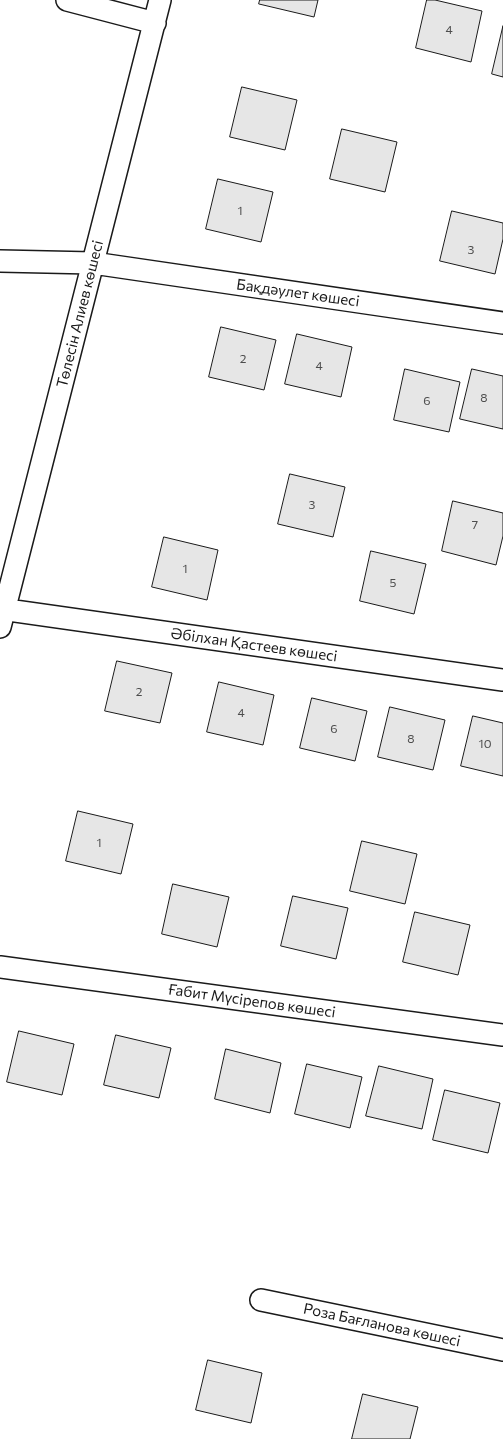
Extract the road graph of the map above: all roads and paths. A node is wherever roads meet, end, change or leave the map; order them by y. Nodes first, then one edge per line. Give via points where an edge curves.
1 (67, 0) edge
2 (160, 0) edge
3 (155, 23) junction
4 (0, 261) edge
5 (93, 263) junction
6 (503, 323) edge
7 (2, 615) edge
8 (503, 680) edge
9 (0, 967) edge
10 (503, 1035) edge
11 (261, 1300) dead end
12 (503, 1350) edge

1 - 3 street
2 - 3 street, Төлесін Алиев көшесі
3 - 5 street, Төлесін Алиев көшесі
4 - 5 street, Бақдәулет көшесi
5 - 6 street, Бақдәулет көшесi
5 - 7 street, Төлесін Алиев көшесі
7 - 8 street, Әбілхан Қастеев көшесi
9 - 10 street, Ғабит Мүсірепов көшесi
11 - 12 street, Роза Бағланова көшесi

